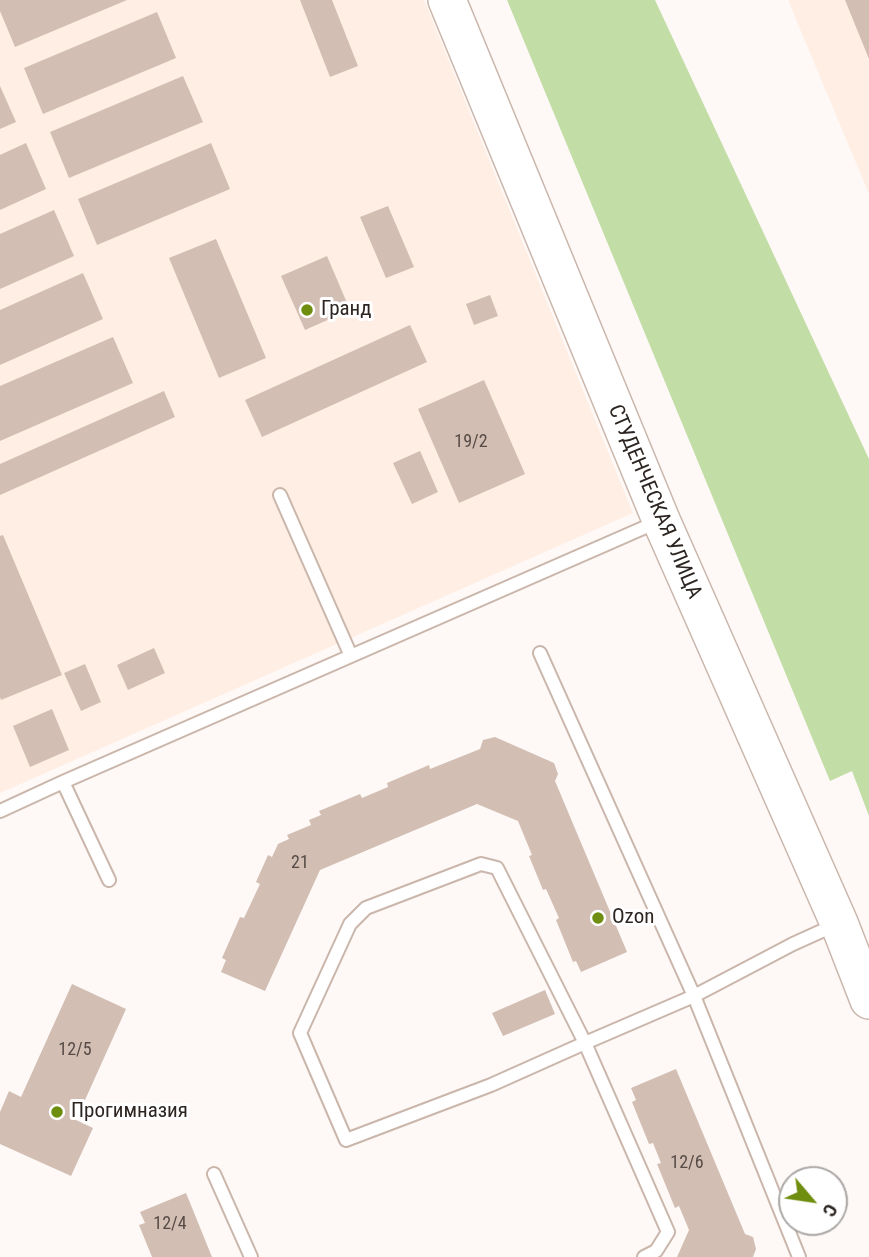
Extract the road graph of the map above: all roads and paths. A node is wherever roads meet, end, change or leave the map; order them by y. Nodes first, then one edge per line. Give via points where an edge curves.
1 (447, 0) edge
2 (280, 495) dead end
3 (661, 520) junction
4 (540, 653) dead end
5 (351, 656) junction
6 (63, 782) junction
7 (0, 811) edge
8 (109, 880) dead end
9 (839, 923) junction
10 (694, 996) junction
11 (869, 1000) edge
12 (585, 1043) junction
13 (214, 1174) dead end
14 (251, 1257) edge
15 (643, 1257) edge
16 (799, 1257) edge

1 - 3 main road, СТУДЕНЧЕСКАЯ УЛИЦА
2 - 5 lane
3 - 5 lane
3 - 9 main road, СТУДЕНЧЕСКАЯ УЛИЦА
4 - 10 lane
5 - 6 lane
6 - 7 lane
6 - 8 lane
9 - 10 lane
9 - 11 main road, СТУДЕНЧЕСКАЯ УЛИЦА
10 - 12 lane
10 - 16 lane
12 - 12 lane via 491,1085 346,1140 300,1033 350,924 366,908 481,864 497,868
12 - 15 lane via 668,1232 656,1251
13 - 14 lane

